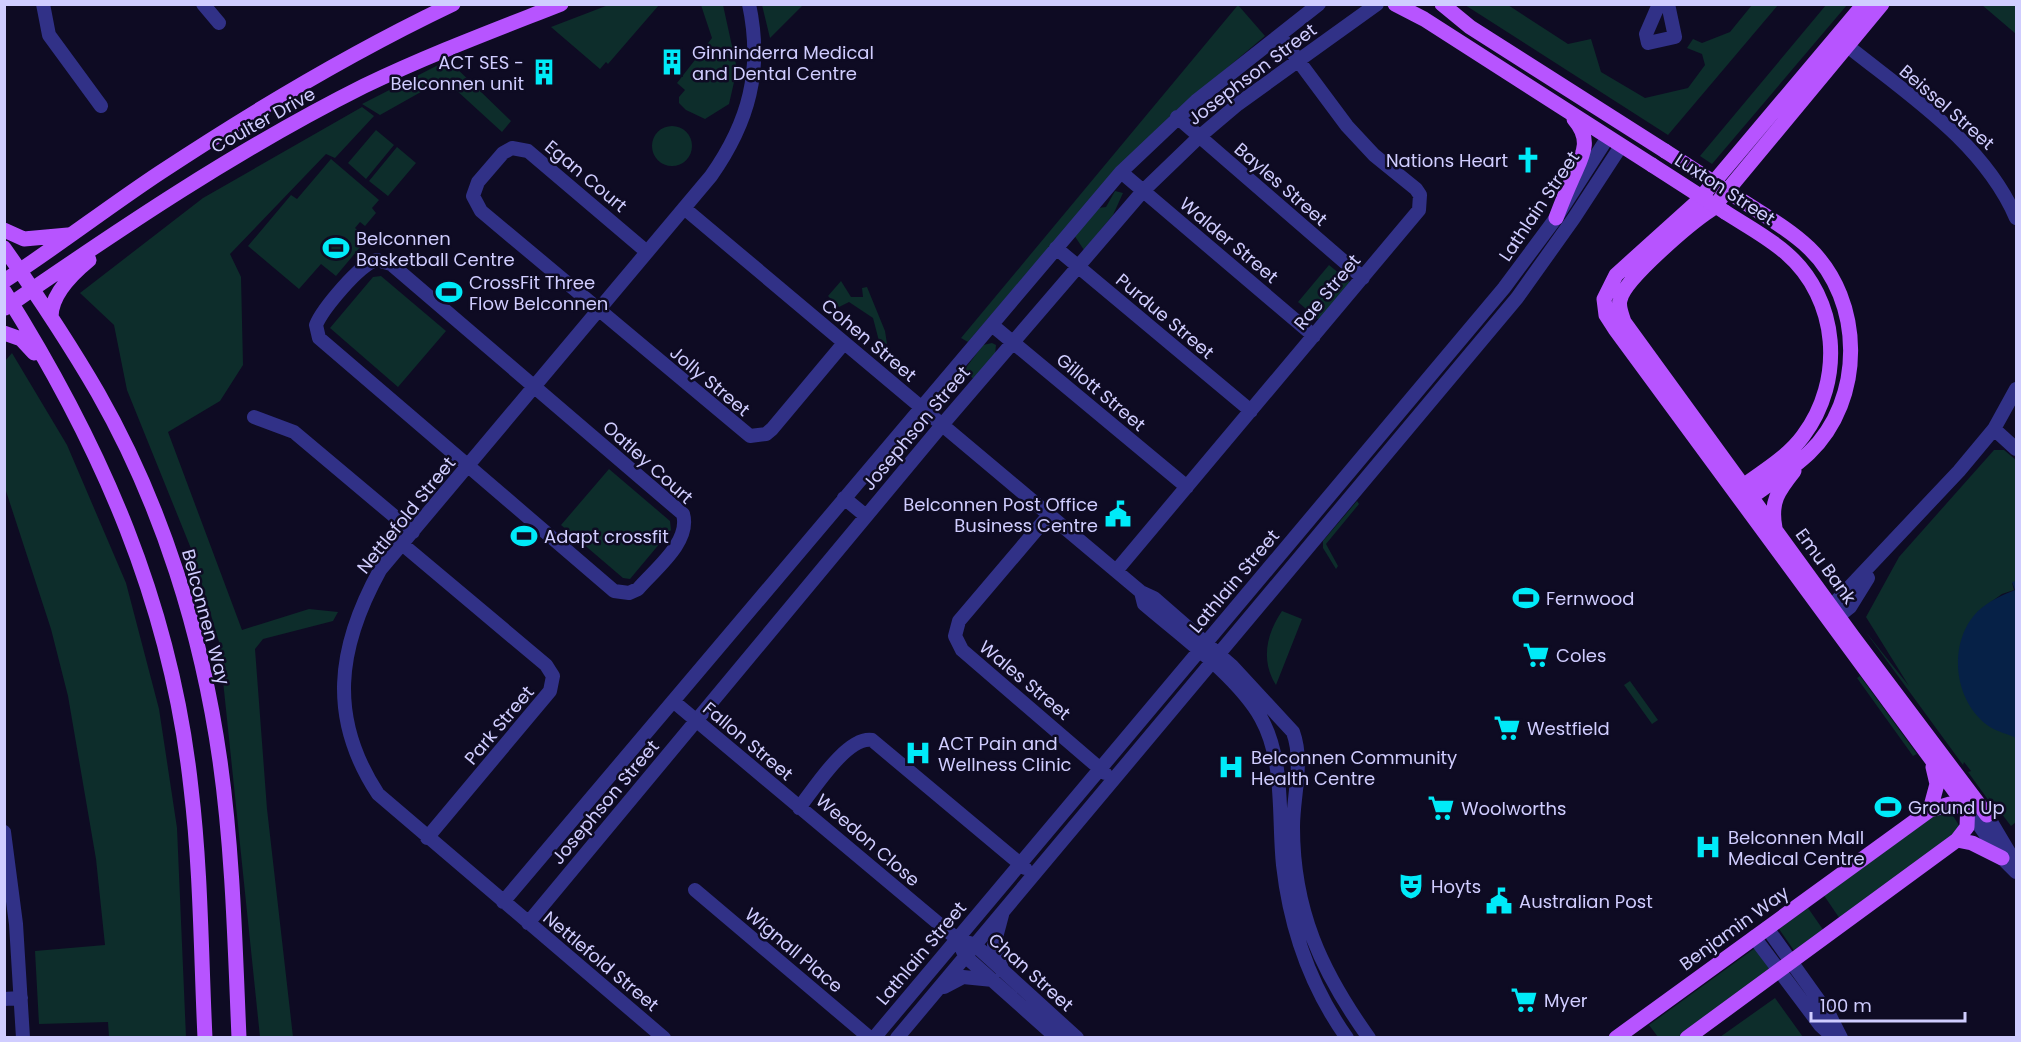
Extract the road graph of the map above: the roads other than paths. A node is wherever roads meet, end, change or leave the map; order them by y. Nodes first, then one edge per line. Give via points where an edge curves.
1 (43, 4) edge
2 (203, 4) edge
3 (453, 4) edge
4 (561, 4) edge
5 (748, 4) edge
6 (1319, 4) edge
7 (1377, 4) edge
8 (1395, 4) edge
9 (1442, 4) edge
10 (1659, 4) edge
11 (1668, 4) edge
12 (1864, 4) edge
13 (1882, 4) edge
14 (219, 23) dead end
15 (1280, 36) junction
16 (1841, 41) junction
17 (1298, 61) junction
18 (1545, 98) junction
19 (101, 106) dead end
20 (1177, 117) junction
21 (1625, 126) junction
22 (1199, 137) junction
23 (1614, 142) junction
24 (1121, 172) junction
25 (191, 182) junction
26 (1143, 190) junction
27 (684, 208) junction
28 (1556, 218) junction
29 (2016, 218) edge
30 (4, 230) edge
31 (71, 234) junction
32 (4, 248) edge
33 (1056, 248) junction
34 (647, 252) junction
35 (1078, 267) junction
36 (20, 271) junction
37 (1363, 278) junction
38 (4, 281) edge
39 (32, 289) junction
40 (7, 301) edge
41 (598, 310) junction
42 (51, 317) junction
43 (992, 326) junction
44 (4, 333) edge
45 (1314, 336) junction
46 (844, 343) junction
47 (1012, 343) junction
48 (535, 386) junction
49 (2016, 388) edge
50 (70, 404) junction
51 (921, 407) junction
52 (1251, 411) junction
53 (254, 417) dead end
54 (942, 425) junction
55 (1994, 429) junction
56 (2016, 449) edge
57 (1809, 453) junction
58 (468, 466) junction
59 (1187, 487) junction
60 (1743, 495) junction
61 (844, 498) junction
62 (1049, 514) junction
63 (866, 516) junction
64 (1776, 530) junction
65 (412, 532) junction
66 (402, 544) junction
67 (1116, 571) junction
68 (1831, 615) junction
69 (1202, 647) junction
70 (1215, 659) junction
71 (673, 701) junction
72 (696, 720) junction
73 (1933, 764) junction
74 (1101, 767) junction
75 (1112, 781) junction
76 (1968, 791) junction
77 (799, 808) junction
78 (1968, 809) junction
79 (1930, 810) junction
80 (1987, 815) junction
81 (4, 832) edge
82 (428, 838) junction
83 (1958, 840) junction
84 (6, 851) edge
85 (2002, 858) junction
86 (1020, 864) junction
87 (2016, 864) edge
88 (2016, 872) edge
89 (1033, 875) junction
90 (695, 890) dead end
91 (504, 902) junction
92 (1003, 910) junction
93 (528, 923) junction
94 (1761, 933) junction
95 (957, 939) junction
96 (975, 945) junction
97 (965, 956) junction
98 (1785, 966) junction
99 (997, 975) junction
100 (936, 990) junction
101 (21, 998) junction
102 (4, 999) edge
103 (23, 1038) edge
104 (205, 1038) edge
105 (239, 1038) edge
106 (664, 1038) edge
107 (872, 1038) edge
108 (897, 1038) edge
109 (1058, 1038) edge
110 (1077, 1038) edge
111 (1347, 1038) edge
112 (1369, 1038) edge
113 (1616, 1038) edge
114 (1687, 1038) edge
115 (1834, 1038) edge
116 (1841, 1038) edge

1 - 19 street via 49,35
2 - 14 street
3 - 31 main road, Coulter Drive via 331,67 242,120
4 - 25 main road, Coulter Drive via 364,87
5 - 27 street, Nettlefold Street via 756,53 746,112 727,153
6 - 15 street, Josephson Street
7 - 17 street, Josephson Street
8 - 18 main road, Luxton Street
9 - 21 main road, Luxton Street via 1470,27
10 - 11 street via 1646,34 1648,43 1675,37
12 - 16 main road
13 - 16 main road
15 - 17 street, Rae Street
15 - 20 street, Josephson Street
16 - 29 street, Beissel Street via 1966,143 1993,174
16 - 60 main road, Emu Bank via 1712,209 1696,219 1626,286 1619,300 1624,322
16 - 60 main road, Emu Bank via 1698,201 1616,275 1605,293 1606,315 1615,329
17 - 22 street, Josephson Street
17 - 37 street, Rae Street via 1347,126 1420,195 1419,210
18 - 23 main road, Luxton Street
18 - 28 main road via 1573,117 1585,141 1582,160
20 - 22 street, Bayles Street
20 - 24 street, Josephson Street
21 - 23 main road
21 - 57 main road, Luxton Street, bridge via 1795,236 1832,279 1846,312 1851,347 1848,380 1835,416
22 - 26 street, Josephson Street
22 - 37 street, Bayles Street
23 - 28 street, Lathlain Street
23 - 60 main road, Luxton Street, bridge via 1786,252 1817,293 1825,312 1832,348 1828,386 1815,418 1790,450
23 - 70 street, Lathlain Street via 1574,218 1517,298
24 - 26 street, Walder Street
24 - 33 street, Josephson Street
25 - 39 main road, Coulter Drive
25 - 42 main road via 164,208 79,268 53,302
26 - 35 street, Josephson Street
26 - 45 street, Walder Street
27 - 34 street, Nettlefold Street
27 - 46 street, Cohen Street
28 - 69 street, Lathlain Street via 1504,288
30 - 31 main road via 24,239
31 - 36 main road, Coulter Drive
32 - 36 main road, Belconnen Way
33 - 35 street, Purdue Street
33 - 43 street, Josephson Street
34 - 41 street, Nettlefold Street
34 - 41 street, Egan Court via 528,151 512,148 503,153 480,180 473,196 481,211
35 - 47 street, Josephson Street
35 - 52 street, Purdue Street
36 - 38 main road, Coulter Drive
36 - 39 main road, Belconnen Way
37 - 45 street, Rae Street
39 - 40 main road, Coulter Drive
39 - 42 main road, Belconnen Way
40 - 50 main road
41 - 46 street, Jolly Street via 750,436 772,429
41 - 48 street, Nettlefold Street
42 - 105 main road, Belconnen Way via 98,393 146,493 192,627 211,710 228,831
43 - 47 street, Gillott Street
43 - 51 street, Josephson Street
44 - 50 main road via 26,344
45 - 52 street, Rae Street
46 - 51 street, Cohen Street
47 - 54 street, Josephson Street
47 - 59 street, Gillott Street
48 - 58 street, Nettlefold Street
48 - 58 street, Oatley Court via 382,260 363,266 321,315 316,330 325,345
48 - 58 street, Oatley Court via 683,514 686,524 681,539 638,589 619,593
49 - 55 street
50 - 104 main road via 133,542 177,703 195,828
51 - 54 street, Cohen Street
51 - 61 street, Josephson Street
52 - 59 street, Rae Street
53 - 65 street via 294,432
54 - 62 street, Cohen Street
54 - 63 street, Josephson Street
55 - 56 street
55 - 68 street
57 - 60 main road, Luxton Street
57 - 64 main road via 1778,493 1772,512
58 - 65 street, Nettlefold Street
59 - 67 street, Rae Street
60 - 64 main road, Emu Bank
60 - 68 main road, Emu Bank
61 - 63 street
61 - 71 street, Josephson Street
62 - 67 street, Cohen Street
62 - 74 street, Wales Street via 959,621 954,636 962,650
63 - 72 street, Josephson Street
64 - 68 main road, Emu Bank
65 - 66 street, Nettlefold Street
66 - 82 street, Nettlefold Street via 380,570 356,619 345,662 344,705 348,733 363,771 387,804
66 - 82 street, Park Street via 546,665 553,676 550,691
67 - 69 street, Cohen Street via 1154,598
68 - 73 main road, Emu Bank
68 - 76 main road, Emu Bank
69 - 70 street, Cohen Street
69 - 74 street, Lathlain Street
70 - 75 street, Lathlain Street
70 - 111 street, Cohen Street via 1252,704 1270,737 1281,800 1288,901 1299,945 1312,979
70 - 112 street, Cohen Street via 1293,732 1297,746 1293,842 1300,898 1311,939 1329,978
71 - 72 street, Fallon Street
71 - 91 street, Josephson Street
72 - 77 street, Fallon Street
72 - 93 street, Josephson Street
73 - 78 main road, Emu Bank
73 - 79 main road via 1937,784
74 - 75 street, Wales Street
74 - 86 street, Lathlain Street
75 - 89 street, Lathlain Street
76 - 78 main road
76 - 80 main road, Emu Bank
77 - 86 street, Weedon Close via 849,747 864,739 872,740
77 - 95 street, Weedon Close
78 - 79 main road, Benjamin Way via 1950,804
78 - 80 main road, Benjamin Way
78 - 83 main road via 1967,827
78 - 85 street, Emu Bank
79 - 94 main road, Benjamin Way
80 - 87 street, Emu Bank
81 - 84 street
82 - 91 street, Nettlefold Street
83 - 85 main road
83 - 98 main road
84 - 101 street
85 - 88 street, Emu Bank
86 - 89 street, Weedon Close
86 - 95 street, Lathlain Street
89 - 92 street, Lathlain Street
90 - 107 street, Wignall Place
91 - 93 street, Nettlefold Street
92 - 96 street, Lathlain Street
92 - 99 street via 994,945
93 - 106 street, Nettlefold Street
94 - 98 street
94 - 113 main road, Benjamin Way
95 - 96 street, Chan Street
95 - 97 street, Chan Street
95 - 107 street, Lathlain Street
96 - 97 street, Lathlain Street
96 - 99 street, Chan Street
97 - 99 street, Chan Street
97 - 100 street, Lathlain Street
98 - 114 main road
98 - 115 street via 1820,1025
98 - 116 street via 1830,1016
99 - 100 street via 963,976
99 - 109 street, Chan Street
99 - 110 street, Chan Street
100 - 108 street, Lathlain Street
101 - 102 street
101 - 103 street

